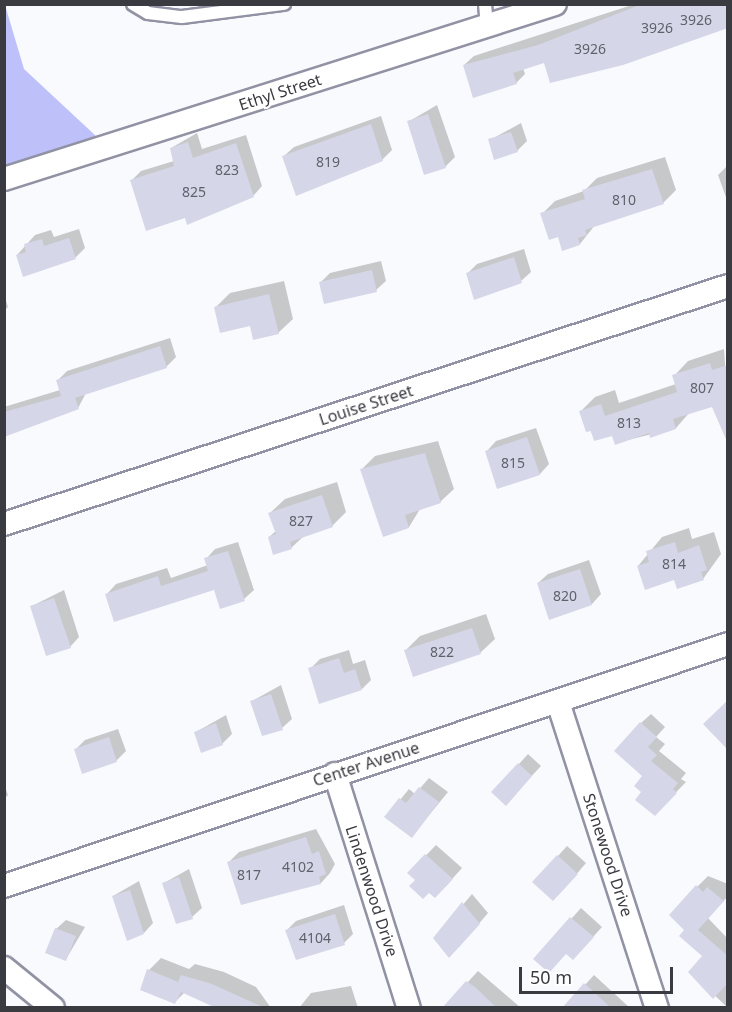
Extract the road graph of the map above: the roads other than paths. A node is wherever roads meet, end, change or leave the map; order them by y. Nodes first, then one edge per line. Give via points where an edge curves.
1 (133, 4) edge
2 (284, 4) edge
3 (555, 4) edge
4 (486, 15) edge
5 (4, 179) edge
6 (728, 286) edge
7 (4, 524) edge
8 (728, 644) edge
9 (558, 702) junction
10 (335, 774) junction
11 (4, 886) edge
12 (4, 968) edge
13 (53, 1008) edge
14 (409, 1008) edge
15 (657, 1008) edge

1 - 2 lane via 148,13 182,17
3 - 4 street, Ethyl Street
4 - 5 street, Ethyl Street
6 - 7 street, Louise Street
8 - 9 street, Center Avenue
9 - 10 street, Center Avenue
9 - 15 street, Stonewood Drive
10 - 11 street, Center Avenue
10 - 14 street, Lindenwood Drive
12 - 13 street

